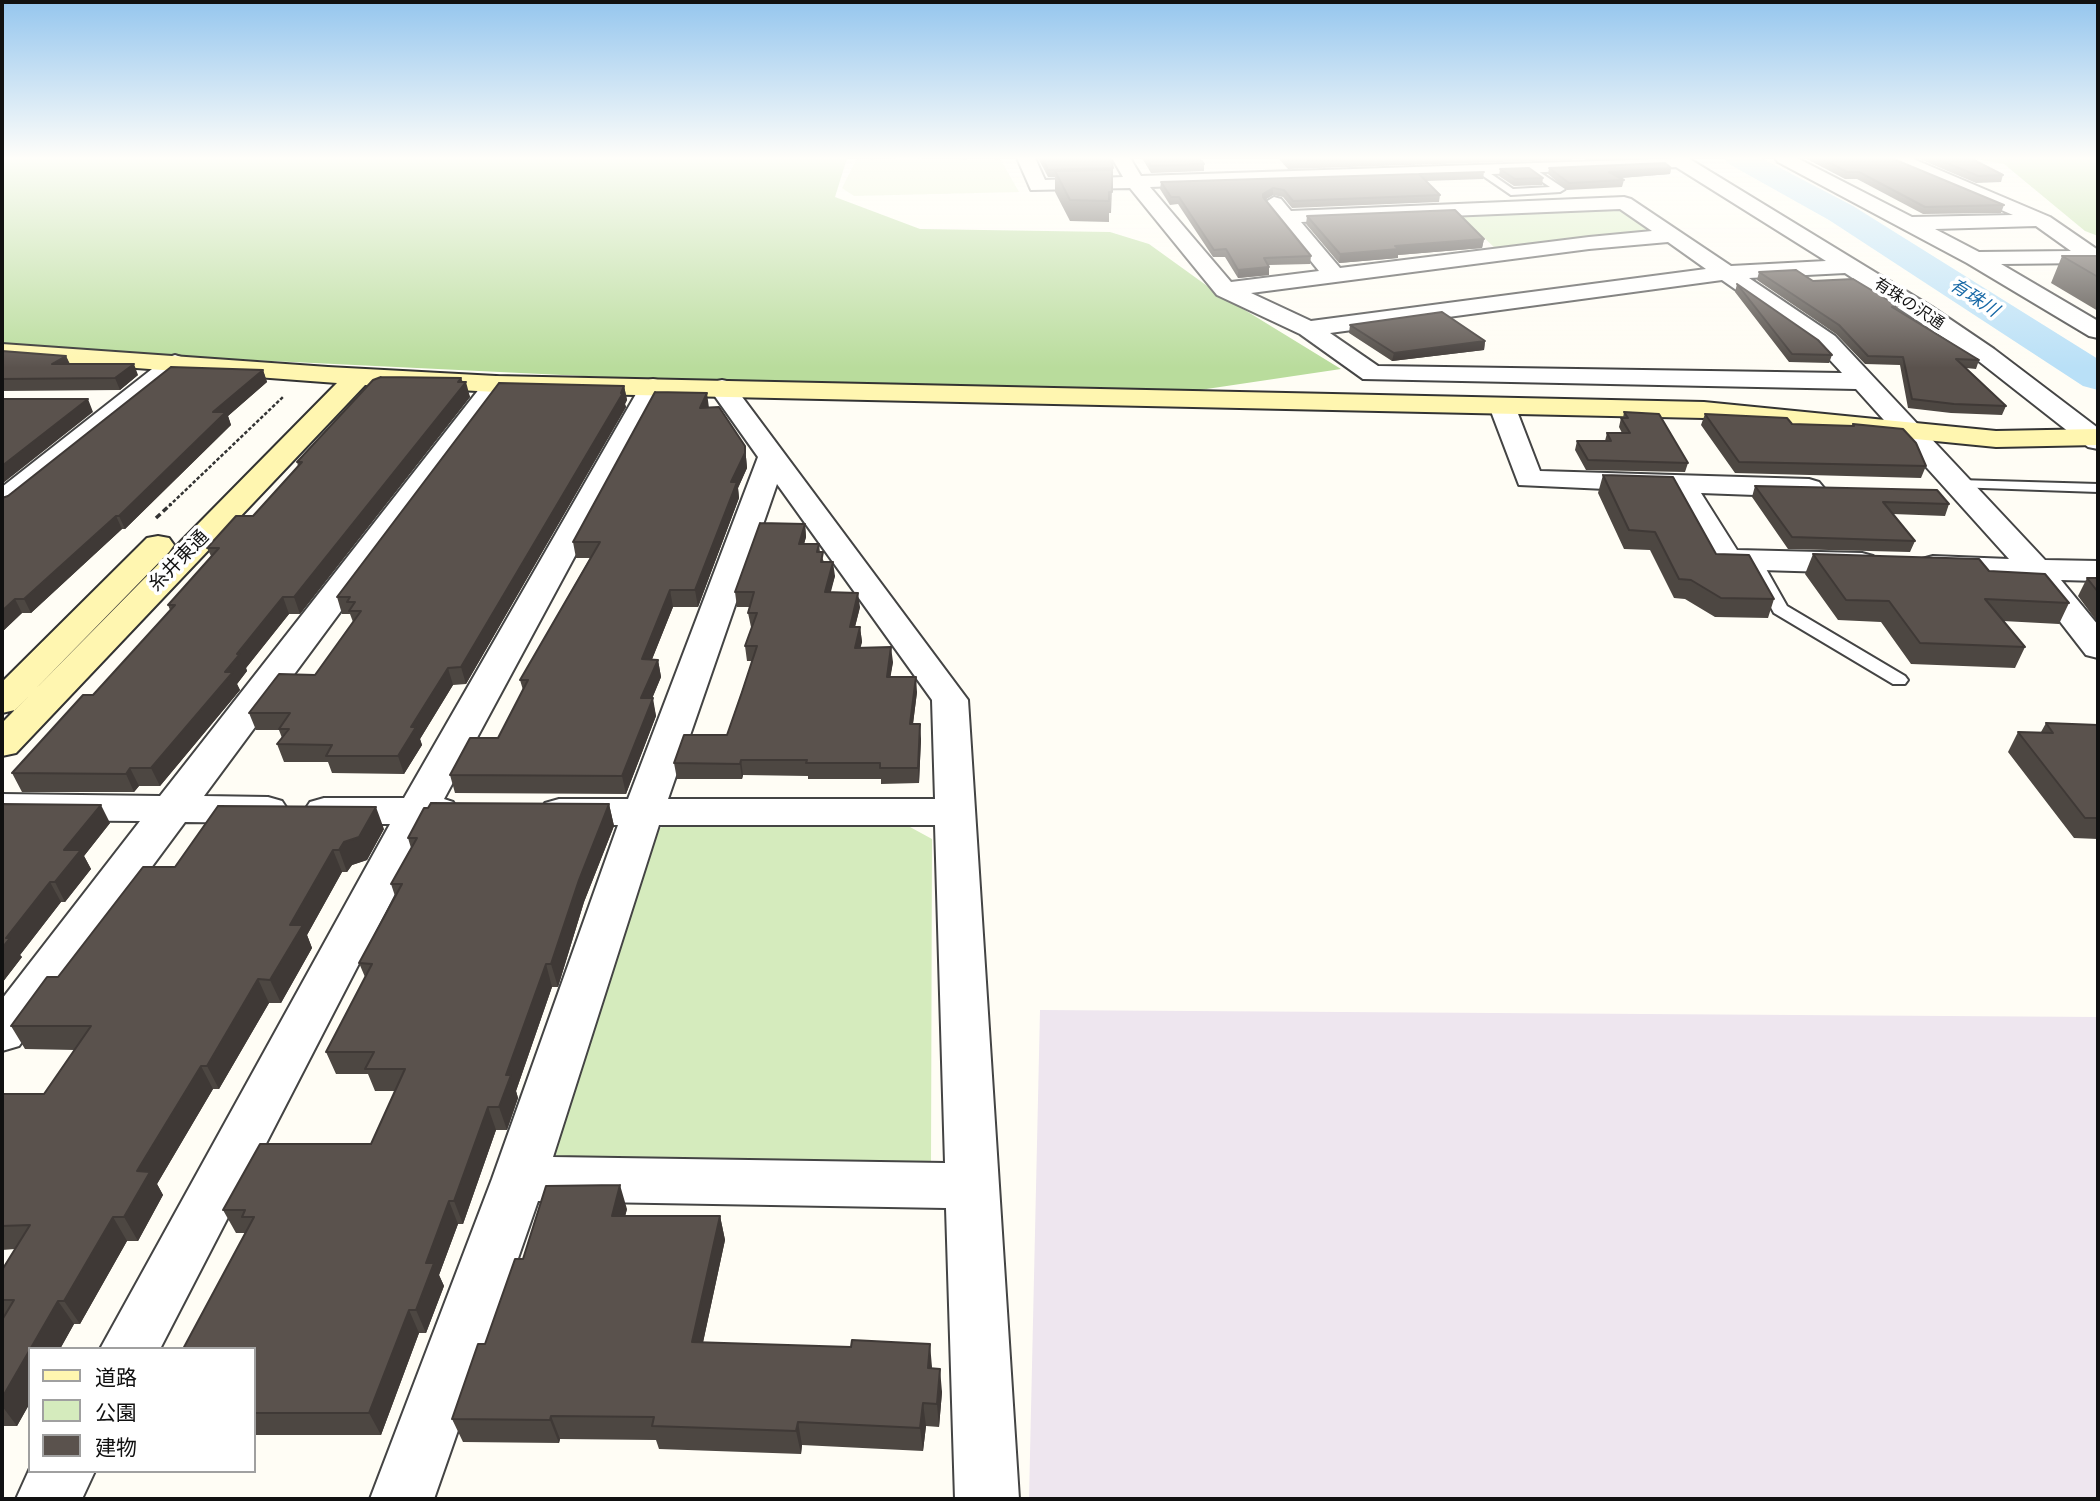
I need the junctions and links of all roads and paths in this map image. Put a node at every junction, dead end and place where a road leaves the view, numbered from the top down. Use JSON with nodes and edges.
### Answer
{"nodes":[{"id":1,"x":1173,"y":228,"type":"edge"},
{"id":2,"x":1295,"y":228,"type":"edge"},
{"id":3,"x":1660,"y":228,"type":"edge"},
{"id":4,"x":1789,"y":228,"type":"edge"},
{"id":5,"x":1919,"y":228,"type":"edge"},
{"id":6,"x":2053,"y":228,"type":"edge"},
{"id":7,"x":1671,"y":236,"type":"junction"},
{"id":8,"x":1975,"y":258,"type":"junction"},
{"id":9,"x":2096,"y":259,"type":"edge"},
{"id":10,"x":1849,"y":265,"type":"junction"},
{"id":11,"x":1726,"y":273,"type":"junction"},
{"id":12,"x":1335,"y":275,"type":"junction"},
{"id":13,"x":1225,"y":290,"type":"junction"},
{"id":14,"x":2098,"y":305,"type":"edge"},
{"id":15,"x":2056,"y":306,"type":"junction"},
{"id":16,"x":1308,"y":329,"type":"junction"},
{"id":17,"x":2098,"y":331,"type":"edge"},
{"id":18,"x":2,"y":351,"type":"edge"},
{"id":19,"x":175,"y":363,"type":"junction"},
{"id":20,"x":343,"y":376,"type":"junction"},
{"id":21,"x":1864,"y":382,"type":"junction"},
{"id":22,"x":496,"y":384,"type":"junction"},
{"id":23,"x":653,"y":387,"type":"junction"},
{"id":24,"x":722,"y":387,"type":"junction"},
{"id":25,"x":85,"y":401,"type":"edge"},
{"id":26,"x":126,"y":401,"type":"junction"},
{"id":27,"x":1502,"y":406,"type":"junction"},
{"id":28,"x":1910,"y":432,"type":"junction"},
{"id":29,"x":2097,"y":438,"type":"edge"},
{"id":30,"x":772,"y":458,"type":"junction"},
{"id":31,"x":2,"y":470,"type":"edge"},
{"id":32,"x":39,"y":471,"type":"junction"},
{"id":33,"x":1681,"y":485,"type":"junction"},
{"id":34,"x":1830,"y":488,"type":"edge"},
{"id":35,"x":1963,"y":488,"type":"junction"},
{"id":36,"x":2098,"y":488,"type":"edge"},
{"id":37,"x":1925,"y":490,"type":"edge"},
{"id":38,"x":2,"y":501,"type":"edge"},
{"id":39,"x":1753,"y":559,"type":"junction"},
{"id":40,"x":2036,"y":569,"type":"junction"},
{"id":41,"x":2098,"y":571,"type":"edge"},
{"id":42,"x":2098,"y":648,"type":"edge"},
{"id":43,"x":1899,"y":680,"type":"dead end"},
{"id":44,"x":2,"y":702,"type":"edge"},
{"id":45,"x":2,"y":746,"type":"edge"},
{"id":46,"x":2,"y":807,"type":"edge"},
{"id":47,"x":171,"y":810,"type":"junction"},
{"id":48,"x":417,"y":811,"type":"junction"},
{"id":49,"x":470,"y":811,"type":"edge"},
{"id":50,"x":523,"y":812,"type":"edge"},
{"id":51,"x":956,"y":812,"type":"junction"},
{"id":52,"x":643,"y":813,"type":"junction"},
{"id":53,"x":2,"y":1033,"type":"edge"},
{"id":54,"x":519,"y":1179,"type":"junction"},
{"id":55,"x":972,"y":1186,"type":"junction"},
{"id":56,"x":130,"y":1347,"type":"edge"},
{"id":57,"x":62,"y":1473,"type":"edge"},
{"id":58,"x":48,"y":1499,"type":"edge"},
{"id":59,"x":402,"y":1499,"type":"edge"},
{"id":60,"x":986,"y":1499,"type":"edge"}],
"edges":[{"from":1,"to":13,"type":"street"},
{"from":2,"to":12,"type":"street"},
{"from":3,"to":7,"type":"street"},
{"from":4,"to":10,"type":"street","name":"有珠の沢通"},
{"from":5,"to":8,"type":"street"},
{"from":6,"to":9,"type":"street"},
{"from":7,"to":11,"type":"street"},
{"from":7,"to":12,"type":"street"},
{"from":8,"to":9,"type":"street"},
{"from":8,"to":15,"type":"street"},
{"from":10,"to":11,"type":"street"},
{"from":10,"to":29,"type":"street","name":"有珠の沢通"},
{"from":11,"to":16,"type":"street"},
{"from":11,"to":21,"type":"street"},
{"from":12,"to":13,"type":"street"},
{"from":13,"to":16,"type":"street"},
{"from":14,"to":15,"type":"street"},
{"from":15,"to":17,"type":"street"},
{"from":16,"to":21,"type":"street"},
{"from":18,"to":19,"type":"street"},
{"from":19,"to":20,"type":"street"},
{"from":19,"to":26,"type":"street"},
{"from":20,"to":22,"type":"street"},
{"from":20,"to":44,"type":"street","name":"糸井東通"},
{"from":20,"to":45,"type":"street","name":"糸井東通"},
{"from":21,"to":28,"type":"street"},
{"from":22,"to":23,"type":"street"},
{"from":22,"to":47,"type":"street"},
{"from":23,"to":24,"type":"street"},
{"from":23,"to":48,"type":"street"},
{"from":24,"to":27,"type":"street"},
{"from":24,"to":30,"type":"street"},
{"from":25,"to":26,"type":"street"},
{"from":26,"to":32,"type":"street"},
{"from":27,"to":28,"type":"street"},
{"from":27,"to":33,"type":"street"},
{"from":28,"to":29,"type":"street"},
{"from":28,"to":35,"type":"street"},
{"from":30,"to":51,"type":"street"},
{"from":30,"to":52,"type":"street"},
{"from":31,"to":32,"type":"street"},
{"from":32,"to":38,"type":"street"},
{"from":33,"to":34,"type":"street"},
{"from":33,"to":39,"type":"street"},
{"from":35,"to":36,"type":"lane"},
{"from":35,"to":37,"type":"street"},
{"from":35,"to":40,"type":"street"},
{"from":39,"to":40,"type":"street"},
{"from":39,"to":43,"type":"lane"},
{"from":40,"to":41,"type":"street"},
{"from":40,"to":42,"type":"street"},
{"from":46,"to":47,"type":"street"},
{"from":47,"to":48,"type":"street"},
{"from":47,"to":53,"type":"street"},
{"from":48,"to":49,"type":"street"},
{"from":48,"to":56,"type":"street"},
{"from":50,"to":52,"type":"street"},
{"from":51,"to":52,"type":"street"},
{"from":51,"to":55,"type":"street"},
{"from":52,"to":54,"type":"street"},
{"from":54,"to":55,"type":"street"},
{"from":54,"to":59,"type":"street"},
{"from":55,"to":60,"type":"street"},
{"from":57,"to":58,"type":"street"}]}
